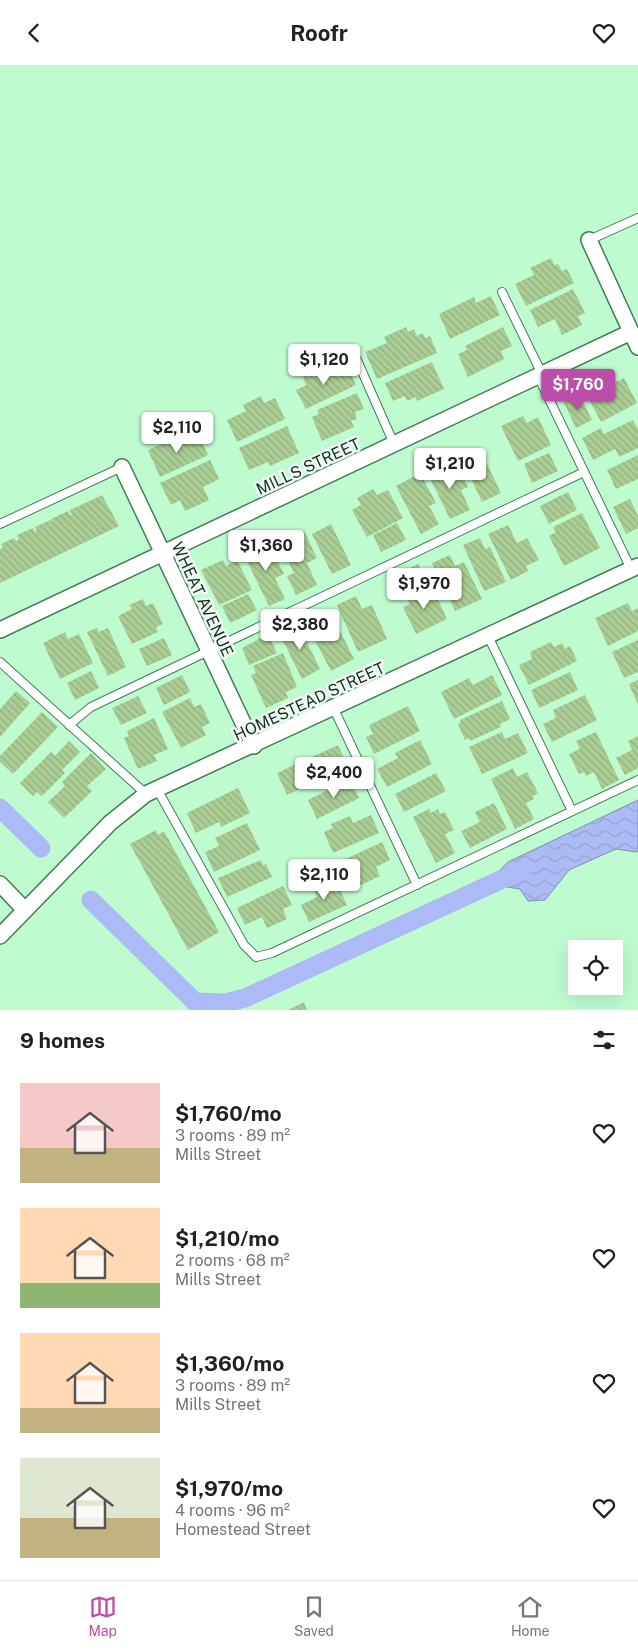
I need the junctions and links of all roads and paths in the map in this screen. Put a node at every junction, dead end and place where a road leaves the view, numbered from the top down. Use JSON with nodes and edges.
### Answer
{"nodes":[{"id":1,"x":638,"y":218,"type":"edge"},
{"id":2,"x":589,"y":240,"type":"joint"},
{"id":3,"x":502,"y":292,"type":"dead end"},
{"id":4,"x":631,"y":332,"type":"junction"},
{"id":5,"x":638,"y":347,"type":"edge"},
{"id":6,"x":357,"y":360,"type":"dead end"},
{"id":7,"x":540,"y":375,"type":"junction"},
{"id":8,"x":394,"y":444,"type":"junction"},
{"id":9,"x":122,"y":467,"type":"joint"},
{"id":10,"x":584,"y":472,"type":"junction"},
{"id":11,"x":0,"y":524,"type":"edge"},
{"id":12,"x":162,"y":554,"type":"junction"},
{"id":13,"x":634,"y":567,"type":"edge"},
{"id":14,"x":0,"y":630,"type":"edge"},
{"id":15,"x":488,"y":636,"type":"junction"},
{"id":16,"x":208,"y":651,"type":"junction"},
{"id":17,"x":0,"y":662,"type":"edge"},
{"id":18,"x":334,"y":709,"type":"junction"},
{"id":19,"x":69,"y":725,"type":"junction"},
{"id":20,"x":254,"y":746,"type":"junction"},
{"id":21,"x":638,"y":780,"type":"edge"},
{"id":22,"x":152,"y":792,"type":"junction"},
{"id":23,"x":572,"y":811,"type":"junction"},
{"id":24,"x":0,"y":884,"type":"edge"},
{"id":25,"x":417,"y":885,"type":"junction"},
{"id":26,"x":25,"y":910,"type":"junction"},
{"id":27,"x":0,"y":937,"type":"edge"}],
"edges":[{"from":1,"to":2,"type":"lane"},
{"from":2,"to":4,"type":"street"},
{"from":3,"to":7,"type":"lane"},
{"from":4,"to":5,"type":"street"},
{"from":4,"to":7,"type":"street","name":"MILLS STREET"},
{"from":6,"to":8,"type":"lane"},
{"from":7,"to":8,"type":"street","name":"MILLS STREET"},
{"from":7,"to":10,"type":"lane"},
{"from":8,"to":12,"type":"street","name":"MILLS STREET"},
{"from":9,"to":11,"type":"lane"},
{"from":9,"to":12,"type":"street","name":"WHEAT AVENUE"},
{"from":10,"to":13,"type":"lane"},
{"from":10,"to":16,"type":"lane"},
{"from":12,"to":14,"type":"street","name":"MILLS STREET"},
{"from":12,"to":16,"type":"street","name":"WHEAT AVENUE"},
{"from":13,"to":15,"type":"street","name":"HOMESTEAD STREET"},
{"from":15,"to":18,"type":"street","name":"HOMESTEAD STREET"},
{"from":15,"to":23,"type":"lane"},
{"from":16,"to":19,"type":"lane"},
{"from":16,"to":20,"type":"street","name":"WHEAT AVENUE"},
{"from":17,"to":19,"type":"lane"},
{"from":18,"to":20,"type":"street","name":"HOMESTEAD STREET"},
{"from":18,"to":25,"type":"lane"},
{"from":19,"to":22,"type":"lane"},
{"from":20,"to":22,"type":"street","name":"HOMESTEAD STREET"},
{"from":21,"to":23,"type":"lane"},
{"from":22,"to":25,"type":"lane"},
{"from":22,"to":26,"type":"street","name":"HOMESTEAD STREET"},
{"from":23,"to":25,"type":"lane"},
{"from":24,"to":26,"type":"street"},
{"from":26,"to":27,"type":"street","name":"HOMESTEAD STREET"}]}
